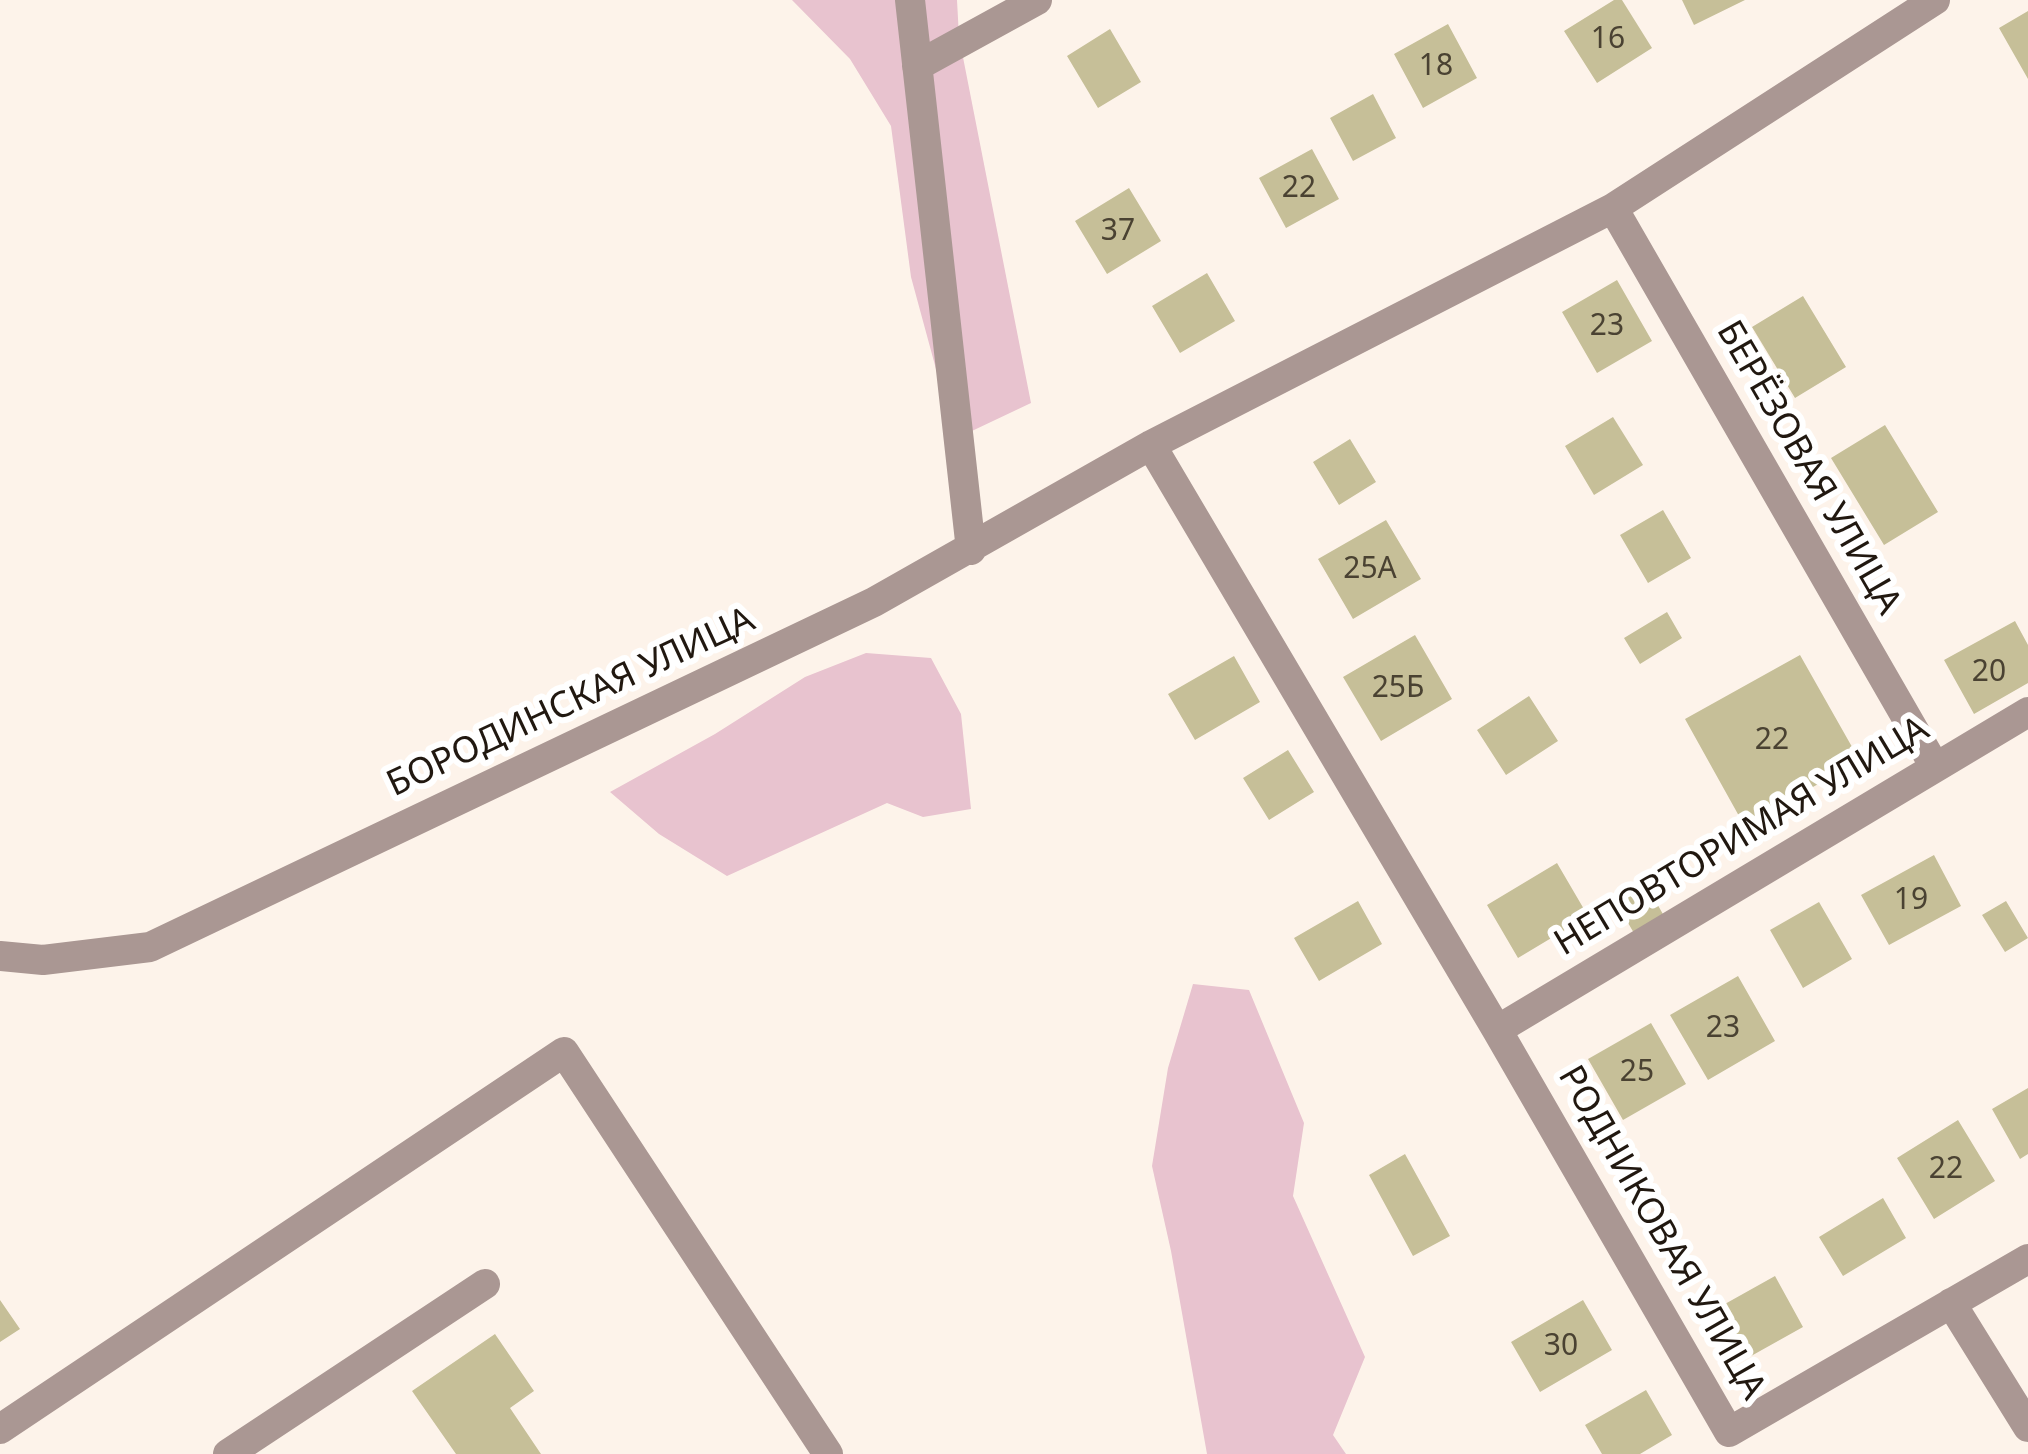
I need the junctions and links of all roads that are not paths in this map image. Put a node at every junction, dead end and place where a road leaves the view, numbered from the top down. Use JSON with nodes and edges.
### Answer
{"nodes":[{"id":1,"x":910,"y":0,"type":"edge"},
{"id":2,"x":1037,"y":0,"type":"edge"},
{"id":3,"x":1935,"y":0,"type":"edge"},
{"id":4,"x":917,"y":66,"type":"junction"},
{"id":5,"x":1613,"y":208,"type":"junction"},
{"id":6,"x":1151,"y":446,"type":"junction"},
{"id":7,"x":971,"y":550,"type":"junction"},
{"id":8,"x":2028,"y":712,"type":"edge"},
{"id":9,"x":1935,"y":766,"type":"junction"},
{"id":10,"x":0,"y":956,"type":"edge"},
{"id":11,"x":1497,"y":1030,"type":"junction"},
{"id":12,"x":2028,"y":1259,"type":"edge"},
{"id":13,"x":485,"y":1284,"type":"dead end"},
{"id":14,"x":1951,"y":1304,"type":"junction"},
{"id":15,"x":2028,"y":1427,"type":"edge"},
{"id":16,"x":0,"y":1429,"type":"edge"},
{"id":17,"x":229,"y":1454,"type":"edge"},
{"id":18,"x":828,"y":1454,"type":"edge"}],
"edges":[{"from":1,"to":4,"type":"street"},
{"from":2,"to":4,"type":"street"},
{"from":3,"to":5,"type":"street"},
{"from":4,"to":7,"type":"street"},
{"from":5,"to":6,"type":"street"},
{"from":5,"to":9,"type":"street","name":"БЕРЁЗОВАЯ УЛИЦА"},
{"from":6,"to":7,"type":"street","name":"БОРОДИНСКАЯ УЛИЦА"},
{"from":6,"to":11,"type":"street"},
{"from":7,"to":10,"type":"street","name":"БОРОДИНСКАЯ УЛИЦА"},
{"from":8,"to":9,"type":"street","name":"НЕПОВТОРИМАЯ УЛИЦА"},
{"from":9,"to":11,"type":"street","name":"НЕПОВТОРИМАЯ УЛИЦА"},
{"from":11,"to":14,"type":"street","name":"РОДНИКОВАЯ УЛИЦА"},
{"from":12,"to":14,"type":"street","name":"РОДНИКОВАЯ УЛИЦА"},
{"from":13,"to":17,"type":"street"},
{"from":14,"to":15,"type":"street"},
{"from":16,"to":18,"type":"street"}]}
